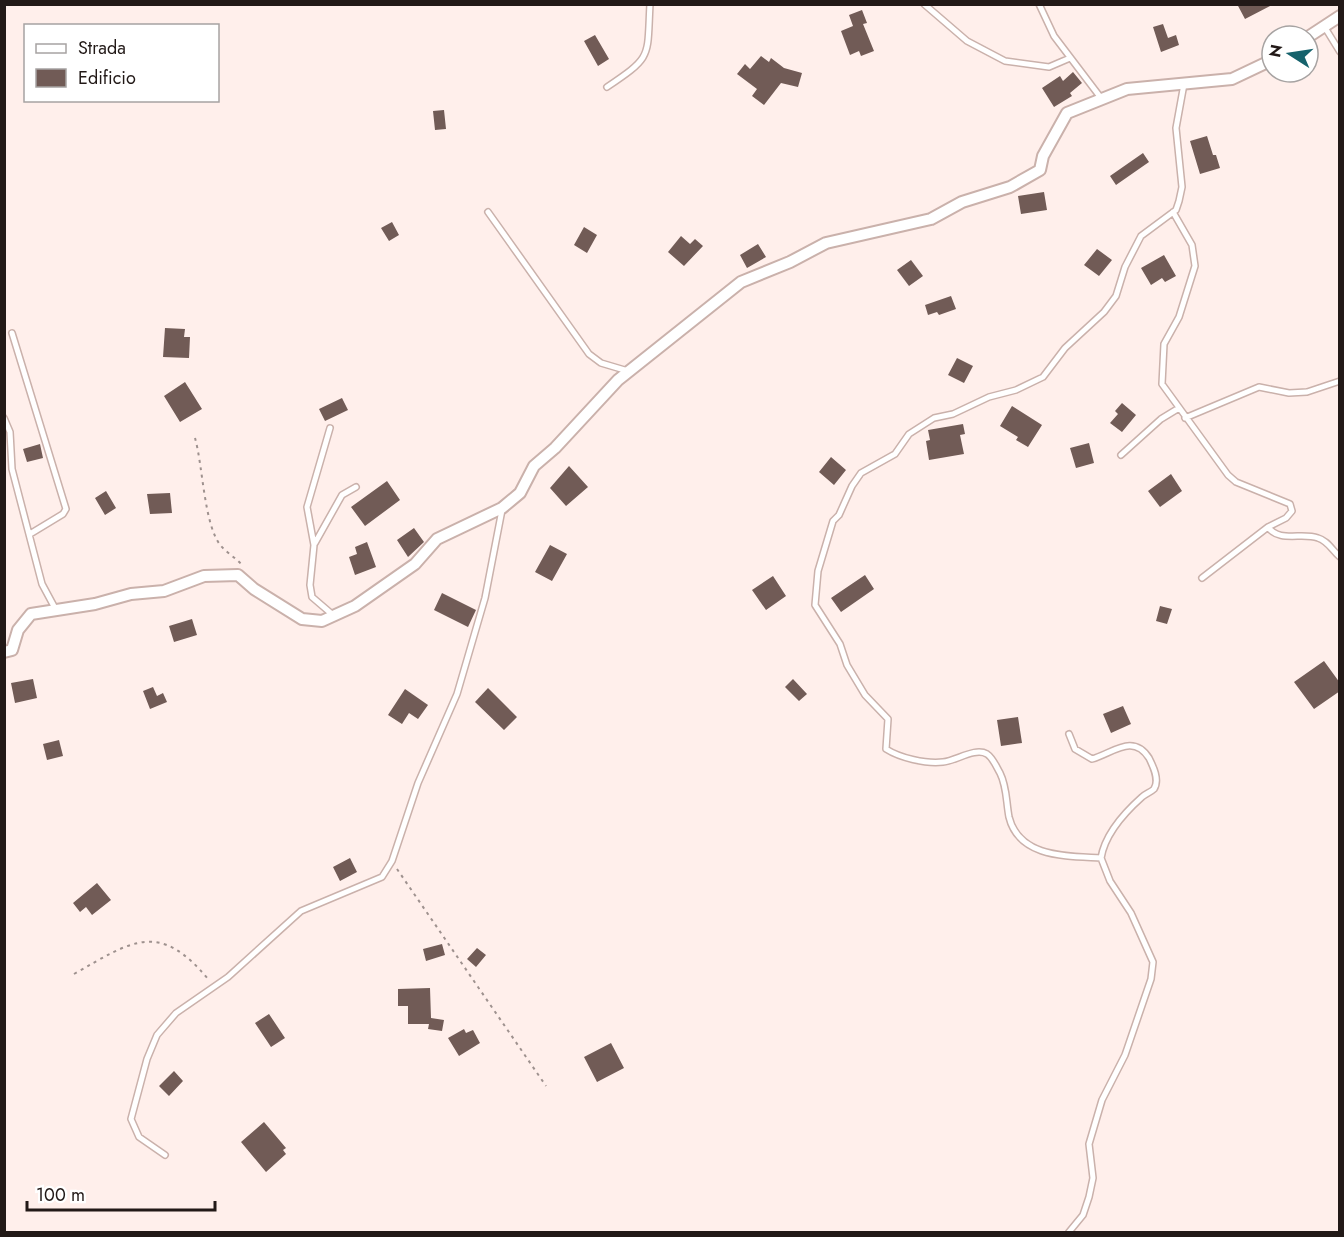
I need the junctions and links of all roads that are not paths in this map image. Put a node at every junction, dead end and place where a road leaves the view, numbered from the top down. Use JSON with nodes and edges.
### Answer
{"nodes":[{"id":1,"x":650,"y":4,"type":"edge"},
{"id":2,"x":924,"y":4,"type":"edge"},
{"id":3,"x":1039,"y":4,"type":"edge"},
{"id":4,"x":1340,"y":16,"type":"edge"},
{"id":5,"x":1324,"y":26,"type":"junction"},
{"id":6,"x":1320,"y":29,"type":"edge"},
{"id":7,"x":1340,"y":52,"type":"edge"},
{"id":8,"x":1070,"y":58,"type":"junction"},
{"id":9,"x":1260,"y":66,"type":"edge"},
{"id":10,"x":1184,"y":84,"type":"junction"},
{"id":11,"x":607,"y":87,"type":"dead end"},
{"id":12,"x":1101,"y":98,"type":"junction"},
{"id":13,"x":488,"y":212,"type":"dead end"},
{"id":14,"x":1173,"y":212,"type":"junction"},
{"id":15,"x":12,"y":333,"type":"dead end"},
{"id":16,"x":630,"y":371,"type":"junction"},
{"id":17,"x":1340,"y":381,"type":"edge"},
{"id":18,"x":1179,"y":408,"type":"junction"},
{"id":19,"x":1185,"y":417,"type":"junction"},
{"id":20,"x":4,"y":418,"type":"edge"},
{"id":21,"x":330,"y":428,"type":"dead end"},
{"id":22,"x":1121,"y":455,"type":"dead end"},
{"id":23,"x":356,"y":487,"type":"dead end"},
{"id":24,"x":502,"y":508,"type":"junction"},
{"id":25,"x":1269,"y":527,"type":"junction"},
{"id":26,"x":30,"y":534,"type":"junction"},
{"id":27,"x":314,"y":545,"type":"junction"},
{"id":28,"x":1340,"y":557,"type":"edge"},
{"id":29,"x":1202,"y":578,"type":"dead end"},
{"id":30,"x":57,"y":611,"type":"junction"},
{"id":31,"x":335,"y":615,"type":"junction"},
{"id":32,"x":4,"y":652,"type":"edge"},
{"id":33,"x":1068,"y":734,"type":"dead end"},
{"id":34,"x":1101,"y":858,"type":"junction"},
{"id":35,"x":165,"y":1155,"type":"dead end"},
{"id":36,"x":1069,"y":1233,"type":"edge"}],
"edges":[{"from":1,"to":11,"type":"lane"},
{"from":2,"to":8,"type":"lane"},
{"from":3,"to":8,"type":"lane"},
{"from":4,"to":5,"type":"street"},
{"from":5,"to":6,"type":"street"},
{"from":5,"to":7,"type":"lane"},
{"from":8,"to":12,"type":"lane"},
{"from":9,"to":10,"type":"street"},
{"from":10,"to":12,"type":"street"},
{"from":10,"to":14,"type":"lane"},
{"from":12,"to":16,"type":"street"},
{"from":13,"to":16,"type":"lane"},
{"from":14,"to":18,"type":"lane"},
{"from":14,"to":34,"type":"lane"},
{"from":15,"to":26,"type":"lane"},
{"from":16,"to":24,"type":"street"},
{"from":17,"to":19,"type":"lane"},
{"from":18,"to":19,"type":"lane"},
{"from":18,"to":22,"type":"lane"},
{"from":19,"to":25,"type":"lane"},
{"from":20,"to":26,"type":"lane"},
{"from":21,"to":27,"type":"lane"},
{"from":23,"to":27,"type":"lane"},
{"from":24,"to":31,"type":"street"},
{"from":24,"to":35,"type":"lane"},
{"from":25,"to":28,"type":"lane"},
{"from":25,"to":29,"type":"lane"},
{"from":26,"to":30,"type":"lane"},
{"from":27,"to":31,"type":"lane"},
{"from":30,"to":31,"type":"street"},
{"from":30,"to":32,"type":"street"},
{"from":33,"to":34,"type":"lane"},
{"from":34,"to":36,"type":"lane"}]}
